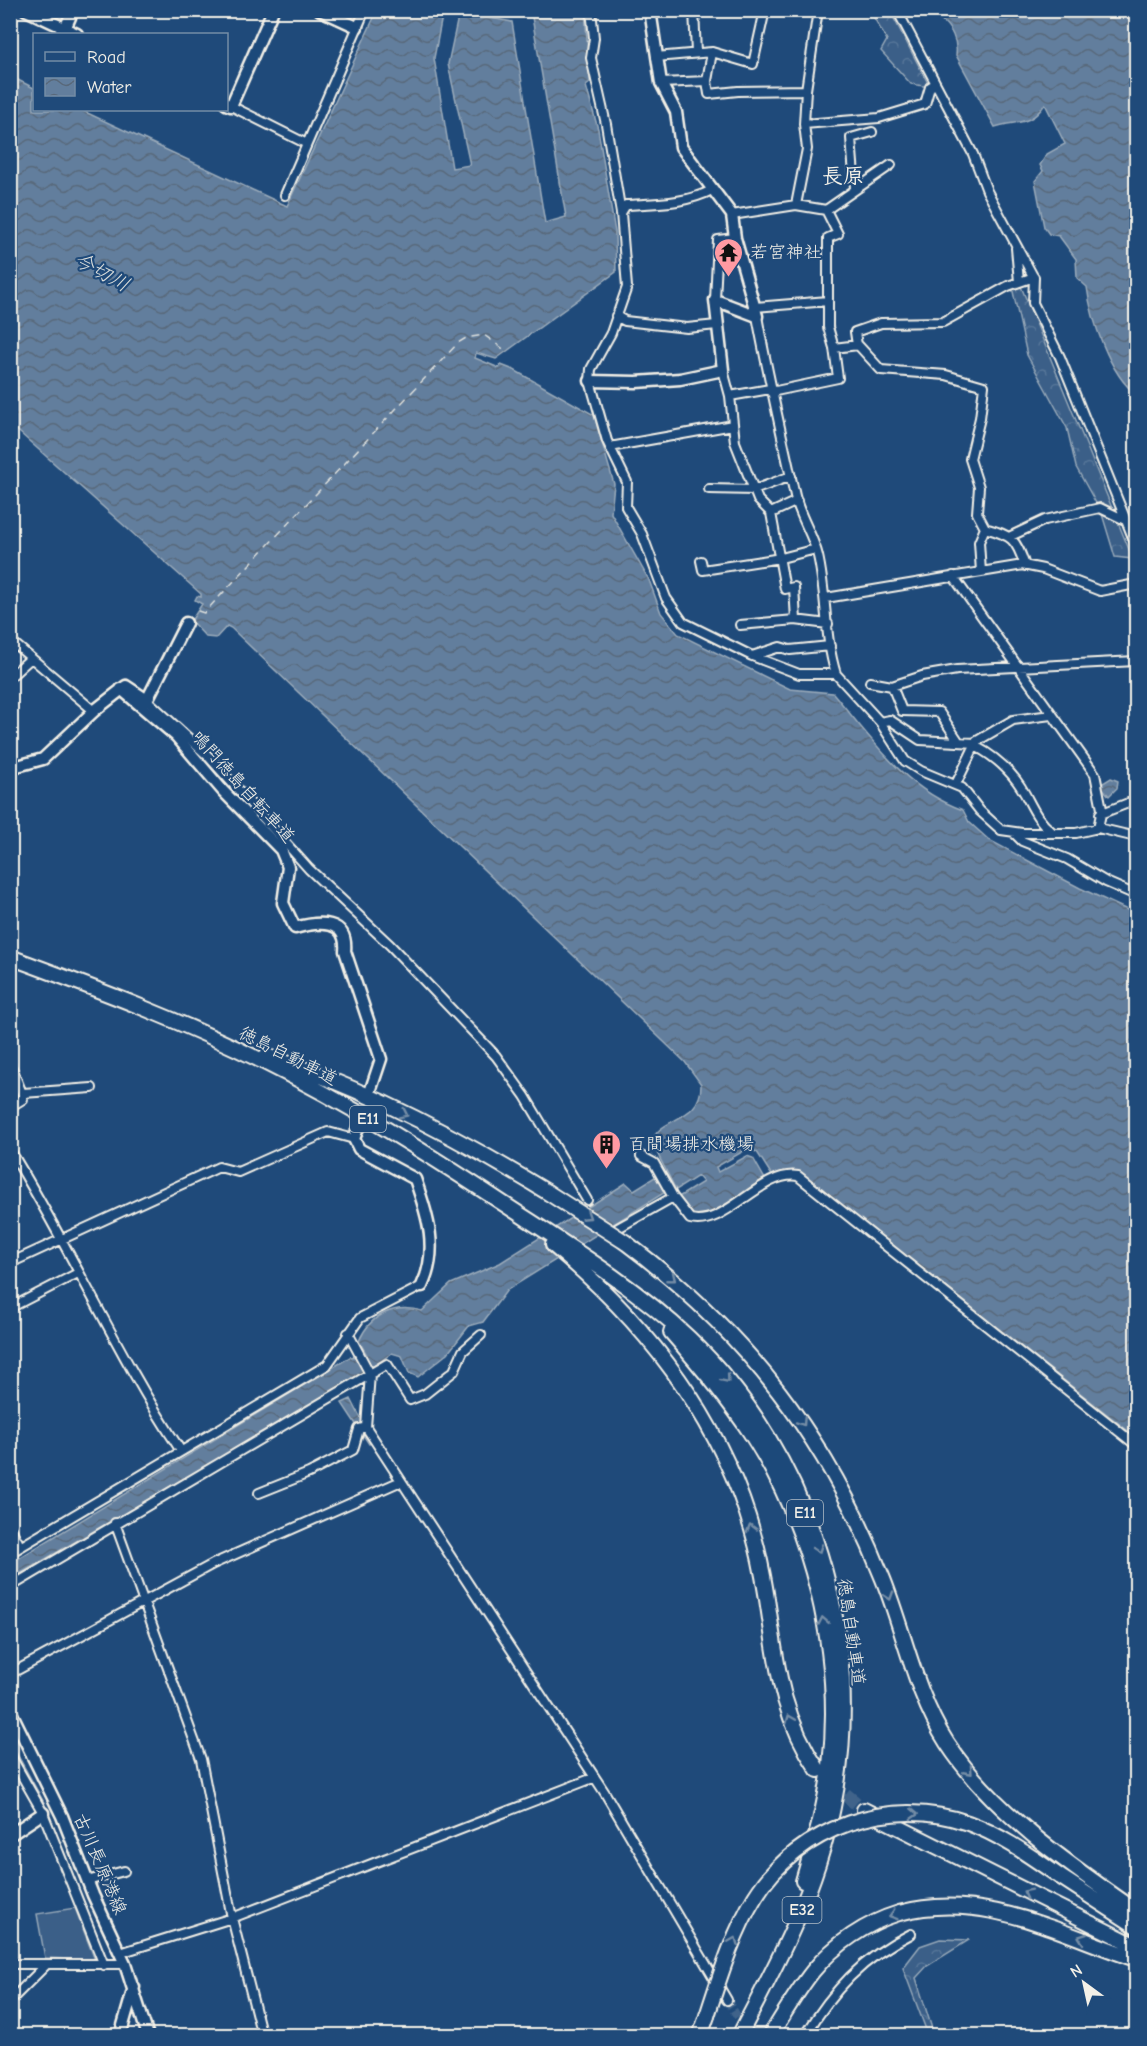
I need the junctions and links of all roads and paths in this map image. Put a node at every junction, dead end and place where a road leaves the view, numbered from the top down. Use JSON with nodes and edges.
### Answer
{"nodes":[{"id":1,"x":26,"y":10,"type":"edge"},
{"id":2,"x":73,"y":10,"type":"edge"},
{"id":3,"x":273,"y":10,"type":"edge"},
{"id":4,"x":320,"y":10,"type":"edge"},
{"id":5,"x":365,"y":10,"type":"edge"},
{"id":6,"x":591,"y":10,"type":"edge"},
{"id":7,"x":651,"y":10,"type":"edge"},
{"id":8,"x":694,"y":10,"type":"edge"},
{"id":9,"x":765,"y":10,"type":"edge"},
{"id":10,"x":818,"y":10,"type":"edge"},
{"id":11,"x":897,"y":10,"type":"edge"},
{"id":12,"x":357,"y":27,"type":"junction"},
{"id":13,"x":65,"y":29,"type":"junction"},
{"id":14,"x":75,"y":33,"type":"edge"},
{"id":15,"x":712,"y":51,"type":"junction"},
{"id":16,"x":696,"y":52,"type":"junction"},
{"id":17,"x":656,"y":57,"type":"junction"},
{"id":18,"x":707,"y":81,"type":"junction"},
{"id":19,"x":661,"y":83,"type":"junction"},
{"id":20,"x":935,"y":84,"type":"junction"},
{"id":21,"x":806,"y":90,"type":"junction"},
{"id":22,"x":229,"y":105,"type":"edge"},
{"id":23,"x":804,"y":124,"type":"junction"},
{"id":24,"x":872,"y":132,"type":"dead end"},
{"id":25,"x":307,"y":144,"type":"junction"},
{"id":26,"x":891,"y":165,"type":"dead end"},
{"id":27,"x":855,"y":188,"type":"junction"},
{"id":28,"x":712,"y":190,"type":"junction"},
{"id":29,"x":285,"y":195,"type":"dead end"},
{"id":30,"x":796,"y":205,"type":"junction"},
{"id":31,"x":826,"y":210,"type":"junction"},
{"id":32,"x":621,"y":213,"type":"junction"},
{"id":33,"x":732,"y":215,"type":"junction"},
{"id":34,"x":735,"y":238,"type":"junction"},
{"id":35,"x":1016,"y":245,"type":"junction"},
{"id":36,"x":1034,"y":277,"type":"junction"},
{"id":37,"x":1019,"y":282,"type":"junction"},
{"id":38,"x":715,"y":300,"type":"junction"},
{"id":39,"x":828,"y":301,"type":"junction"},
{"id":40,"x":756,"y":311,"type":"junction"},
{"id":41,"x":616,"y":316,"type":"junction"},
{"id":42,"x":717,"y":325,"type":"junction"},
{"id":43,"x":857,"y":345,"type":"junction"},
{"id":44,"x":834,"y":348,"type":"junction"},
{"id":45,"x":723,"y":370,"type":"junction"},
{"id":46,"x":590,"y":381,"type":"junction"},
{"id":47,"x":771,"y":390,"type":"junction"},
{"id":48,"x":730,"y":396,"type":"junction"},
{"id":49,"x":733,"y":426,"type":"junction"},
{"id":50,"x":610,"y":447,"type":"junction"},
{"id":51,"x":792,"y":477,"type":"junction"},
{"id":52,"x":709,"y":489,"type":"dead end"},
{"id":53,"x":754,"y":490,"type":"junction"},
{"id":54,"x":797,"y":501,"type":"junction"},
{"id":55,"x":771,"y":513,"type":"junction"},
{"id":56,"x":1125,"y":520,"type":"junction"},
{"id":57,"x":985,"y":528,"type":"junction"},
{"id":58,"x":1011,"y":536,"type":"junction"},
{"id":59,"x":1136,"y":544,"type":"edge"},
{"id":60,"x":816,"y":549,"type":"junction"},
{"id":61,"x":1137,"y":555,"type":"edge"},
{"id":62,"x":781,"y":558,"type":"junction"},
{"id":63,"x":701,"y":561,"type":"dead end"},
{"id":64,"x":1025,"y":566,"type":"junction"},
{"id":65,"x":981,"y":572,"type":"junction"},
{"id":66,"x":953,"y":576,"type":"junction"},
{"id":67,"x":1137,"y":584,"type":"edge"},
{"id":68,"x":826,"y":598,"type":"junction"},
{"id":69,"x":796,"y":620,"type":"junction"},
{"id":70,"x":186,"y":623,"type":"dead end"},
{"id":71,"x":828,"y":624,"type":"junction"},
{"id":72,"x":740,"y":625,"type":"dead end"},
{"id":73,"x":10,"y":640,"type":"edge"},
{"id":74,"x":830,"y":646,"type":"junction"},
{"id":75,"x":752,"y":656,"type":"junction"},
{"id":76,"x":30,"y":658,"type":"junction"},
{"id":77,"x":1137,"y":662,"type":"edge"},
{"id":78,"x":1016,"y":666,"type":"junction"},
{"id":79,"x":836,"y":674,"type":"junction"},
{"id":80,"x":10,"y":677,"type":"edge"},
{"id":81,"x":870,"y":682,"type":"dead end"},
{"id":82,"x":892,"y":686,"type":"junction"},
{"id":83,"x":121,"y":688,"type":"junction"},
{"id":84,"x":147,"y":700,"type":"junction"},
{"id":85,"x":94,"y":711,"type":"junction"},
{"id":86,"x":1051,"y":715,"type":"junction"},
{"id":87,"x":880,"y":722,"type":"junction"},
{"id":88,"x":959,"y":742,"type":"junction"},
{"id":89,"x":975,"y":745,"type":"junction"},
{"id":90,"x":10,"y":768,"type":"edge"},
{"id":91,"x":956,"y":784,"type":"junction"},
{"id":92,"x":1137,"y":800,"type":"edge"},
{"id":93,"x":1100,"y":814,"type":"junction"},
{"id":94,"x":1098,"y":828,"type":"junction"},
{"id":95,"x":1013,"y":832,"type":"junction"},
{"id":96,"x":1053,"y":832,"type":"junction"},
{"id":97,"x":1137,"y":837,"type":"edge"},
{"id":98,"x":1137,"y":895,"type":"edge"},
{"id":99,"x":10,"y":957,"type":"edge"},
{"id":100,"x":213,"y":1038,"type":"junction"},
{"id":101,"x":10,"y":1063,"type":"edge"},
{"id":102,"x":92,"y":1088,"type":"dead end"},
{"id":103,"x":371,"y":1089,"type":"tunnel mouth"},
{"id":104,"x":23,"y":1093,"type":"junction"},
{"id":105,"x":10,"y":1107,"type":"edge"},
{"id":106,"x":356,"y":1134,"type":"joint"},
{"id":107,"x":10,"y":1150,"type":"edge"},
{"id":108,"x":641,"y":1156,"type":"dead end"},
{"id":109,"x":672,"y":1194,"type":"junction"},
{"id":110,"x":587,"y":1200,"type":"dead end"},
{"id":111,"x":516,"y":1211,"type":"junction"},
{"id":112,"x":608,"y":1234,"type":"dead end"},
{"id":113,"x":60,"y":1239,"type":"junction"},
{"id":114,"x":10,"y":1263,"type":"edge"},
{"id":115,"x":78,"y":1273,"type":"junction"},
{"id":116,"x":422,"y":1286,"type":"joint"},
{"id":117,"x":10,"y":1308,"type":"edge"},
{"id":118,"x":349,"y":1335,"type":"junction"},
{"id":119,"x":481,"y":1335,"type":"dead end"},
{"id":120,"x":369,"y":1371,"type":"junction"},
{"id":121,"x":366,"y":1427,"type":"junction"},
{"id":122,"x":1137,"y":1445,"type":"edge"},
{"id":123,"x":181,"y":1451,"type":"junction"},
{"id":124,"x":401,"y":1481,"type":"junction"},
{"id":125,"x":259,"y":1493,"type":"dead end"},
{"id":126,"x":115,"y":1523,"type":"junction"},
{"id":127,"x":10,"y":1527,"type":"edge"},
{"id":128,"x":10,"y":1547,"type":"edge"},
{"id":129,"x":10,"y":1553,"type":"edge"},
{"id":130,"x":10,"y":1587,"type":"edge"},
{"id":131,"x":145,"y":1600,"type":"junction"},
{"id":132,"x":10,"y":1674,"type":"edge"},
{"id":133,"x":10,"y":1710,"type":"edge"},
{"id":134,"x":10,"y":1755,"type":"edge"},
{"id":135,"x":818,"y":1770,"type":"tunnel mouth"},
{"id":136,"x":593,"y":1778,"type":"junction"},
{"id":137,"x":828,"y":1805,"type":"joint"},
{"id":138,"x":864,"y":1810,"type":"tunnel mouth"},
{"id":139,"x":42,"y":1812,"type":"junction"},
{"id":140,"x":10,"y":1835,"type":"edge"},
{"id":141,"x":124,"y":1871,"type":"dead end"},
{"id":142,"x":87,"y":1881,"type":"junction"},
{"id":143,"x":1137,"y":1911,"type":"edge"},
{"id":144,"x":232,"y":1918,"type":"junction"},
{"id":145,"x":1137,"y":1926,"type":"edge"},
{"id":146,"x":911,"y":1934,"type":"dead end"},
{"id":147,"x":1137,"y":1946,"type":"edge"},
{"id":148,"x":120,"y":1953,"type":"junction"},
{"id":149,"x":1137,"y":1959,"type":"edge"},
{"id":150,"x":10,"y":1964,"type":"edge"},
{"id":151,"x":47,"y":1964,"type":"junction"},
{"id":152,"x":125,"y":1964,"type":"junction"},
{"id":153,"x":104,"y":1965,"type":"junction"},
{"id":154,"x":134,"y":1987,"type":"junction"},
{"id":155,"x":727,"y":2000,"type":"tunnel mouth"},
{"id":156,"x":10,"y":2001,"type":"edge"},
{"id":157,"x":120,"y":2036,"type":"edge"},
{"id":158,"x":148,"y":2036,"type":"edge"},
{"id":159,"x":262,"y":2036,"type":"edge"},
{"id":160,"x":700,"y":2036,"type":"edge"},
{"id":161,"x":739,"y":2036,"type":"edge"},
{"id":162,"x":770,"y":2036,"type":"edge"},
{"id":163,"x":805,"y":2036,"type":"edge"}],
"edges":[{"from":1,"to":13,"type":"main road"},
{"from":2,"to":13,"type":"main road"},
{"from":3,"to":22,"type":"main road"},
{"from":4,"to":12,"type":"main road"},
{"from":5,"to":12,"type":"street"},
{"from":6,"to":32,"type":"street"},
{"from":7,"to":17,"type":"main road"},
{"from":8,"to":16,"type":"street"},
{"from":9,"to":15,"type":"street"},
{"from":10,"to":21,"type":"street"},
{"from":11,"to":20,"type":"street"},
{"from":12,"to":25,"type":"street"},
{"from":13,"to":14,"type":"main road"},
{"from":15,"to":16,"type":"street"},
{"from":15,"to":18,"type":"street"},
{"from":16,"to":17,"type":"street"},
{"from":17,"to":19,"type":"main road"},
{"from":18,"to":19,"type":"street"},
{"from":18,"to":21,"type":"street"},
{"from":19,"to":28,"type":"main road"},
{"from":20,"to":23,"type":"street"},
{"from":20,"to":35,"type":"street"},
{"from":21,"to":23,"type":"street"},
{"from":22,"to":25,"type":"street"},
{"from":23,"to":30,"type":"street"},
{"from":24,"to":27,"type":"street"},
{"from":25,"to":29,"type":"street"},
{"from":26,"to":27,"type":"street"},
{"from":27,"to":31,"type":"street"},
{"from":28,"to":32,"type":"street"},
{"from":28,"to":33,"type":"main road"},
{"from":30,"to":31,"type":"street"},
{"from":30,"to":33,"type":"street"},
{"from":31,"to":39,"type":"street"},
{"from":32,"to":41,"type":"street"},
{"from":33,"to":34,"type":"main road"},
{"from":34,"to":38,"type":"street"},
{"from":34,"to":40,"type":"main road"},
{"from":35,"to":36,"type":"street"},
{"from":35,"to":37,"type":"street"},
{"from":36,"to":37,"type":"street"},
{"from":36,"to":56,"type":"street"},
{"from":37,"to":43,"type":"street"},
{"from":38,"to":40,"type":"main road"},
{"from":38,"to":42,"type":"main road"},
{"from":39,"to":40,"type":"street"},
{"from":39,"to":44,"type":"street"},
{"from":40,"to":47,"type":"street"},
{"from":41,"to":42,"type":"street"},
{"from":41,"to":46,"type":"street"},
{"from":42,"to":45,"type":"main road"},
{"from":43,"to":44,"type":"street"},
{"from":43,"to":57,"type":"street"},
{"from":44,"to":47,"type":"street"},
{"from":45,"to":46,"type":"main road"},
{"from":45,"to":48,"type":"street"},
{"from":46,"to":50,"type":"street"},
{"from":47,"to":48,"type":"street"},
{"from":47,"to":51,"type":"street"},
{"from":48,"to":49,"type":"street"},
{"from":49,"to":50,"type":"street"},
{"from":49,"to":53,"type":"street"},
{"from":50,"to":75,"type":"street"},
{"from":51,"to":53,"type":"street"},
{"from":51,"to":54,"type":"street"},
{"from":52,"to":53,"type":"street"},
{"from":53,"to":55,"type":"street"},
{"from":54,"to":55,"type":"street"},
{"from":54,"to":60,"type":"street"},
{"from":55,"to":62,"type":"street"},
{"from":56,"to":58,"type":"street"},
{"from":56,"to":59,"type":"street"},
{"from":57,"to":58,"type":"street"},
{"from":57,"to":65,"type":"street"},
{"from":58,"to":64,"type":"street"},
{"from":59,"to":61,"type":"street"},
{"from":60,"to":62,"type":"street"},
{"from":60,"to":68,"type":"street"},
{"from":62,"to":63,"type":"street"},
{"from":62,"to":69,"type":"street"},
{"from":64,"to":65,"type":"street"},
{"from":64,"to":67,"type":"street"},
{"from":65,"to":66,"type":"street"},
{"from":66,"to":68,"type":"street"},
{"from":66,"to":78,"type":"street"},
{"from":68,"to":71,"type":"street"},
{"from":69,"to":71,"type":"street"},
{"from":69,"to":72,"type":"street"},
{"from":70,"to":84,"type":"main road"},
{"from":71,"to":74,"type":"street"},
{"from":73,"to":76,"type":"street"},
{"from":74,"to":75,"type":"street"},
{"from":74,"to":79,"type":"street"},
{"from":75,"to":79,"type":"street"},
{"from":76,"to":80,"type":"street"},
{"from":76,"to":85,"type":"street"},
{"from":77,"to":78,"type":"street"},
{"from":78,"to":82,"type":"street"},
{"from":78,"to":86,"type":"street"},
{"from":79,"to":87,"type":"street"},
{"from":81,"to":82,"type":"street"},
{"from":82,"to":88,"type":"street"},
{"from":83,"to":84,"type":"main road"},
{"from":83,"to":85,"type":"main road"},
{"from":83,"to":103,"type":"main road","name":"鳴門徳島自転車道"},
{"from":84,"to":110,"type":"street"},
{"from":85,"to":90,"type":"main road"},
{"from":86,"to":89,"type":"street"},
{"from":86,"to":93,"type":"street"},
{"from":87,"to":88,"type":"street"},
{"from":87,"to":91,"type":"street"},
{"from":88,"to":89,"type":"street"},
{"from":89,"to":91,"type":"street"},
{"from":89,"to":96,"type":"street"},
{"from":91,"to":95,"type":"street"},
{"from":92,"to":93,"type":"street"},
{"from":93,"to":94,"type":"street"},
{"from":94,"to":96,"type":"street"},
{"from":94,"to":97,"type":"street"},
{"from":95,"to":96,"type":"street"},
{"from":95,"to":98,"type":"street"},
{"from":99,"to":100,"type":"highway","name":"徳島自動車道","number":"E11"},
{"from":100,"to":111,"type":"highway","name":"徳島自動車道","number":"E11"},
{"from":100,"to":143,"type":"highway","one_way":true,"bridge":true},
{"from":101,"to":104,"type":"street"},
{"from":102,"to":104,"type":"street"},
{"from":104,"to":105,"type":"street"},
{"from":106,"to":113,"type":"street"},
{"from":106,"to":116,"type":"main road"},
{"from":107,"to":113,"type":"street"},
{"from":108,"to":109,"type":"street"},
{"from":109,"to":112,"type":"street"},
{"from":109,"to":122,"type":"street"},
{"from":135,"to":111,"type":"highway","one_way":true},
{"from":111,"to":137,"type":"highway","name":"徳島自動車道","number":"E11"},
{"from":113,"to":114,"type":"street"},
{"from":113,"to":115,"type":"street"},
{"from":115,"to":117,"type":"street"},
{"from":115,"to":123,"type":"street"},
{"from":116,"to":118,"type":"street"},
{"from":118,"to":120,"type":"street"},
{"from":118,"to":123,"type":"street"},
{"from":119,"to":120,"type":"street"},
{"from":120,"to":121,"type":"street"},
{"from":120,"to":126,"type":"street"},
{"from":121,"to":124,"type":"street"},
{"from":121,"to":125,"type":"street"},
{"from":123,"to":129,"type":"street"},
{"from":124,"to":131,"type":"street"},
{"from":124,"to":136,"type":"street"},
{"from":126,"to":130,"type":"street"},
{"from":126,"to":131,"type":"street"},
{"from":127,"to":128,"type":"street"},
{"from":131,"to":132,"type":"street"},
{"from":131,"to":144,"type":"street"},
{"from":133,"to":142,"type":"main road","name":"古川長原港線"},
{"from":134,"to":139,"type":"street"},
{"from":136,"to":144,"type":"street"},
{"from":136,"to":155,"type":"street"},
{"from":137,"to":161,"type":"highway","name":"徳島自動車道","number":"E32"},
{"from":147,"to":138,"type":"highway","one_way":true},
{"from":139,"to":140,"type":"main road"},
{"from":139,"to":153,"type":"street"},
{"from":141,"to":142,"type":"street"},
{"from":142,"to":148,"type":"main road","name":"古川長原港線"},
{"from":144,"to":148,"type":"street"},
{"from":144,"to":159,"type":"street"},
{"from":160,"to":145,"type":"highway","one_way":true,"bridge":true},
{"from":146,"to":163,"type":"street"},
{"from":148,"to":152,"type":"main road","name":"古川長原港線"},
{"from":149,"to":162,"type":"highway","one_way":true},
{"from":150,"to":151,"type":"street"},
{"from":151,"to":153,"type":"street"},
{"from":151,"to":156,"type":"street"},
{"from":152,"to":153,"type":"street"},
{"from":152,"to":154,"type":"main road","name":"古川長原港線"},
{"from":154,"to":157,"type":"main road"},
{"from":154,"to":158,"type":"main road","name":"古川長原港線"}]}
